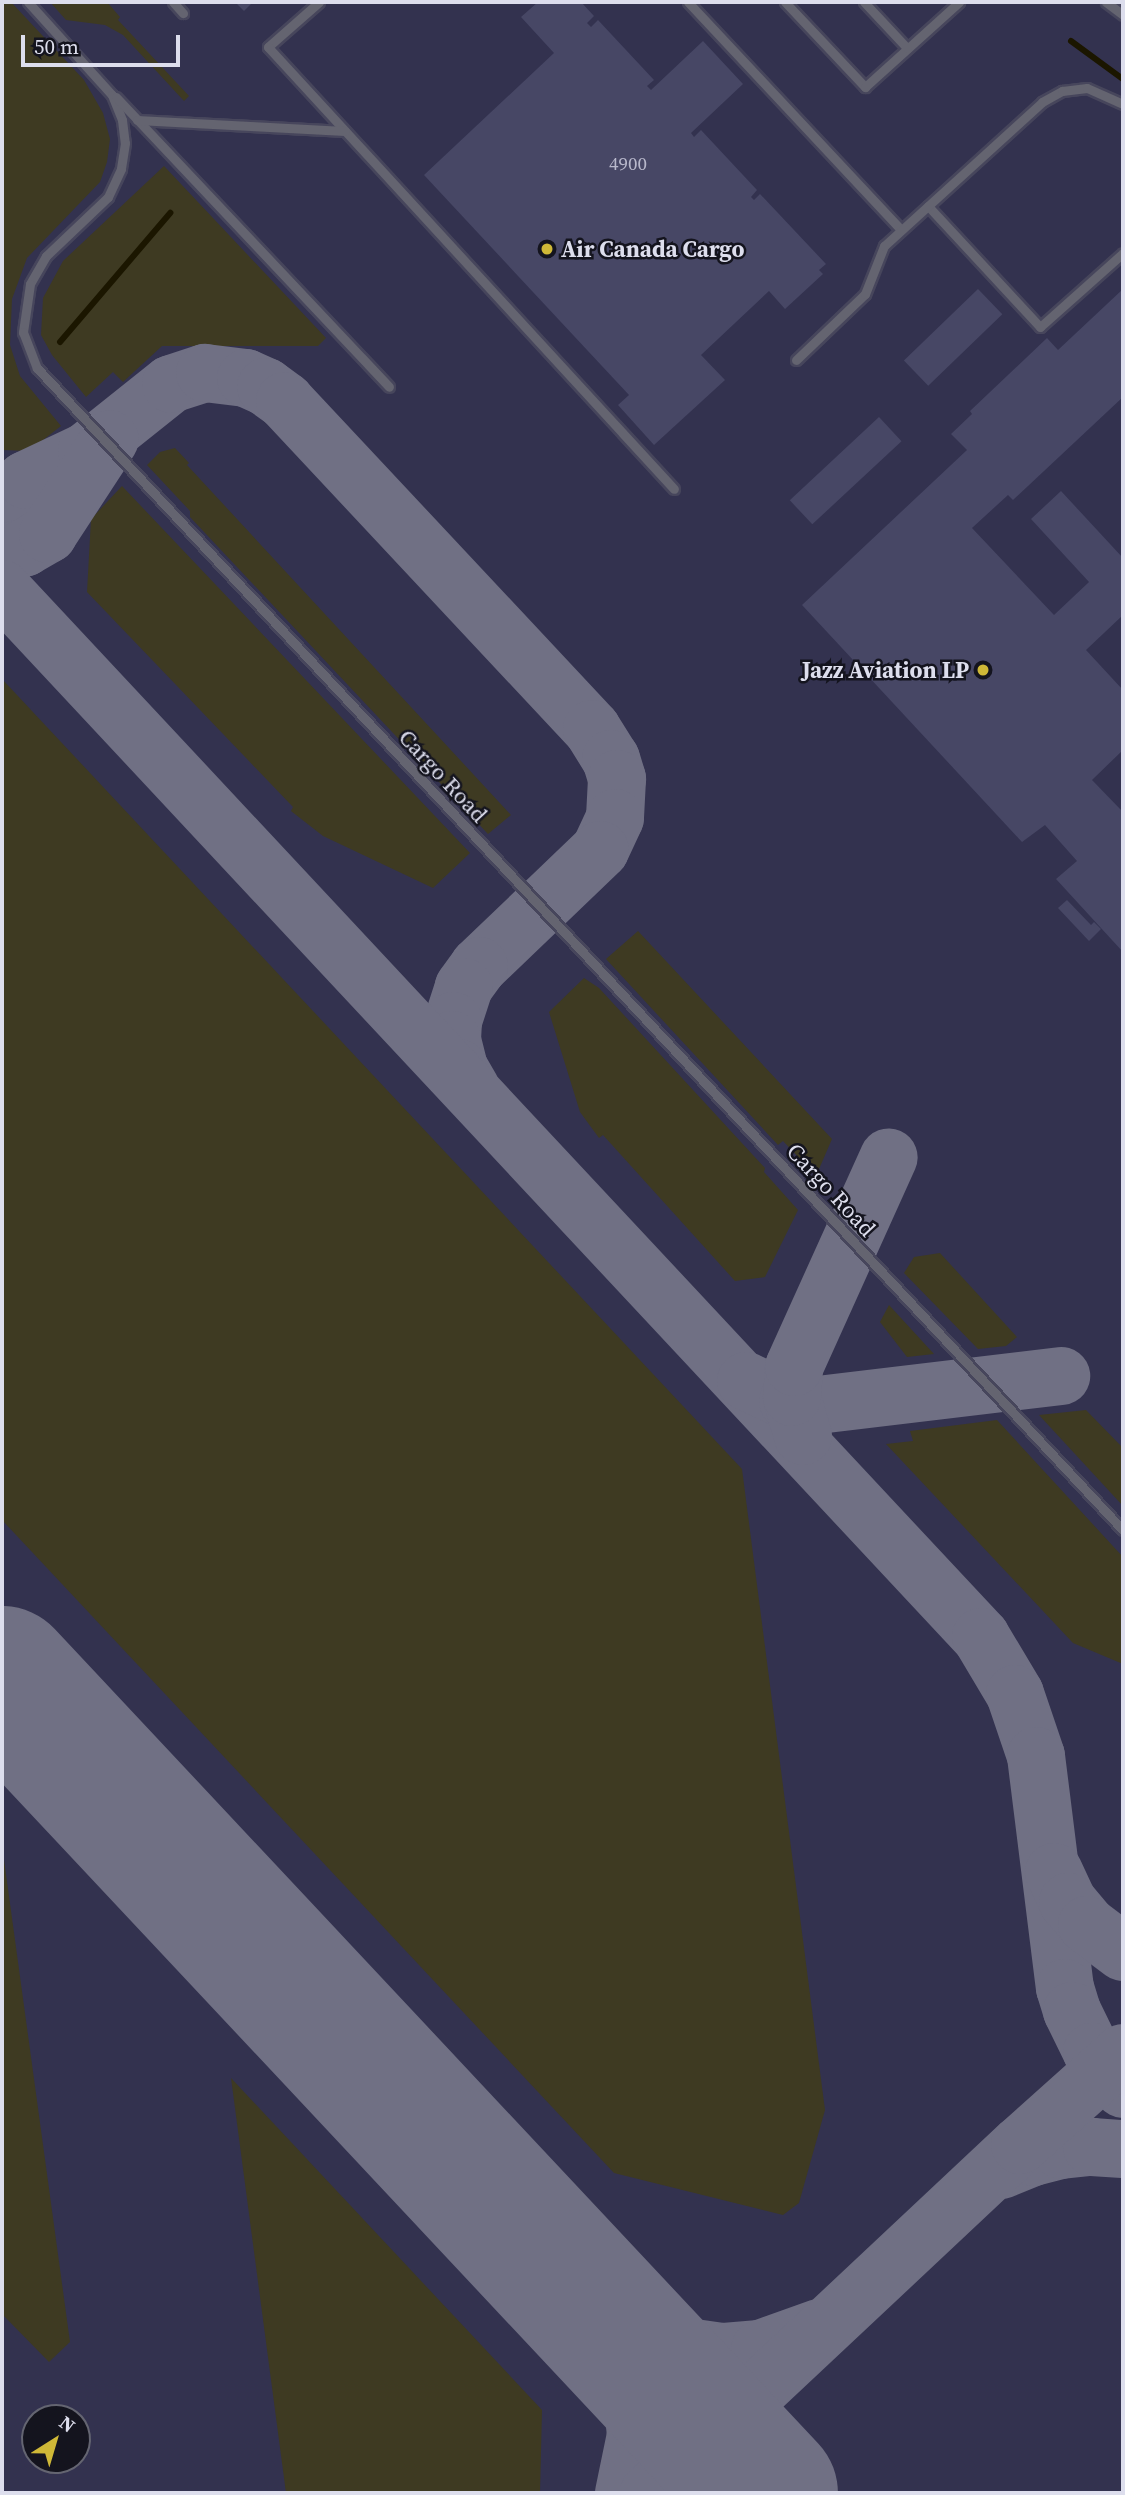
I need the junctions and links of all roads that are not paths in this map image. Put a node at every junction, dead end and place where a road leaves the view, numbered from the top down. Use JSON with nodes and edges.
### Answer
{"nodes":[{"id":1,"x":28,"y":2,"type":"edge"},
{"id":2,"x":173,"y":2,"type":"edge"},
{"id":3,"x":319,"y":2,"type":"edge"},
{"id":4,"x":688,"y":2,"type":"edge"},
{"id":5,"x":785,"y":2,"type":"edge"},
{"id":6,"x":864,"y":2,"type":"edge"},
{"id":7,"x":959,"y":2,"type":"edge"},
{"id":8,"x":1106,"y":2,"type":"edge"},
{"id":9,"x":183,"y":13,"type":"dead end"},
{"id":10,"x":1123,"y":15,"type":"edge"},
{"id":11,"x":908,"y":48,"type":"junction"},
{"id":12,"x":103,"y":83,"type":"junction"},
{"id":13,"x":1123,"y":104,"type":"edge"},
{"id":14,"x":137,"y":120,"type":"junction"},
{"id":15,"x":345,"y":131,"type":"junction"},
{"id":16,"x":928,"y":206,"type":"junction"},
{"id":17,"x":901,"y":230,"type":"junction"},
{"id":18,"x":1123,"y":253,"type":"edge"},
{"id":19,"x":796,"y":360,"type":"dead end"},
{"id":20,"x":388,"y":387,"type":"dead end"},
{"id":21,"x":674,"y":489,"type":"dead end"},
{"id":22,"x":1123,"y":1530,"type":"edge"}],
"edges":[{"from":1,"to":12,"type":"lane","name":"Cargo Road"},
{"from":2,"to":9,"type":"lane"},
{"from":3,"to":15,"type":"lane"},
{"from":4,"to":17,"type":"lane"},
{"from":5,"to":11,"type":"lane"},
{"from":6,"to":11,"type":"lane"},
{"from":7,"to":11,"type":"lane"},
{"from":8,"to":10,"type":"lane"},
{"from":12,"to":14,"type":"lane"},
{"from":12,"to":22,"type":"lane","name":"Cargo Road"},
{"from":13,"to":16,"type":"lane"},
{"from":14,"to":15,"type":"lane"},
{"from":14,"to":20,"type":"lane"},
{"from":15,"to":21,"type":"lane"},
{"from":16,"to":17,"type":"lane"},
{"from":16,"to":18,"type":"lane"},
{"from":17,"to":19,"type":"lane"}]}
